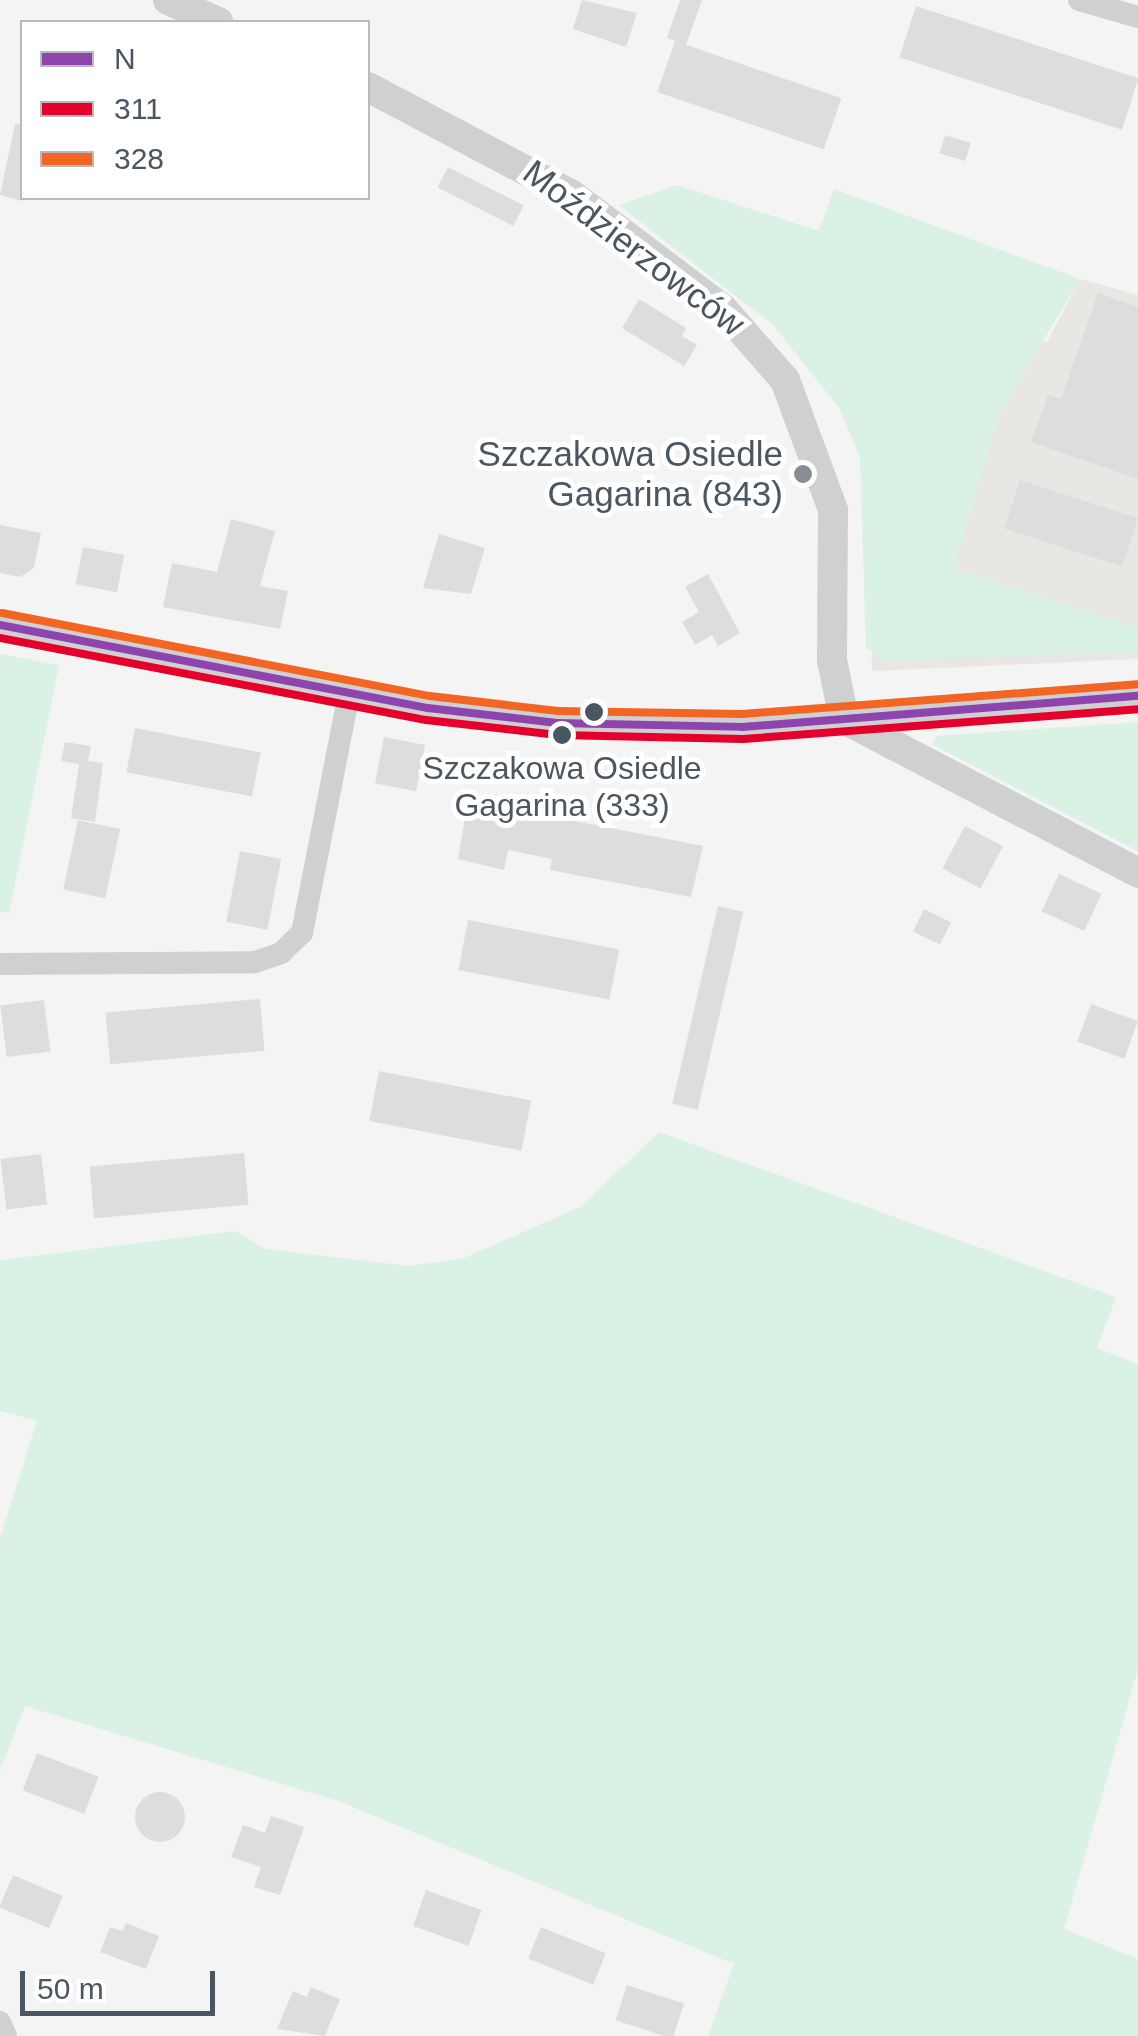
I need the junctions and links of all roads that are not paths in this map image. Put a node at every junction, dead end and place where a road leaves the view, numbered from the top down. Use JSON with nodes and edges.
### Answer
{"nodes":[{"id":1,"x":168,"y":0,"type":"edge"},
{"id":2,"x":1080,"y":0,"type":"edge"},
{"id":3,"x":1138,"y":17,"type":"edge"},
{"id":4,"x":213,"y":20,"type":"edge"},
{"id":5,"x":370,"y":88,"type":"edge"},
{"id":6,"x":0,"y":625,"type":"edge"},
{"id":7,"x":348,"y":693,"type":"junction"},
{"id":8,"x":1138,"y":696,"type":"edge"},
{"id":9,"x":844,"y":719,"type":"junction"},
{"id":10,"x":1138,"y":873,"type":"edge"},
{"id":11,"x":0,"y":964,"type":"edge"},
{"id":12,"x":0,"y":2022,"type":"edge"},
{"id":13,"x":6,"y":2036,"type":"edge"}],
"edges":[{"from":1,"to":4,"type":"street"},
{"from":2,"to":3,"type":"street"},
{"from":5,"to":9,"type":"street","name":"Moździerzowców"},
{"from":6,"to":7,"type":"street"},
{"from":7,"to":9,"type":"street"},
{"from":7,"to":11,"type":"street"},
{"from":8,"to":9,"type":"street"},
{"from":9,"to":10,"type":"street"},
{"from":12,"to":13,"type":"street"}]}
